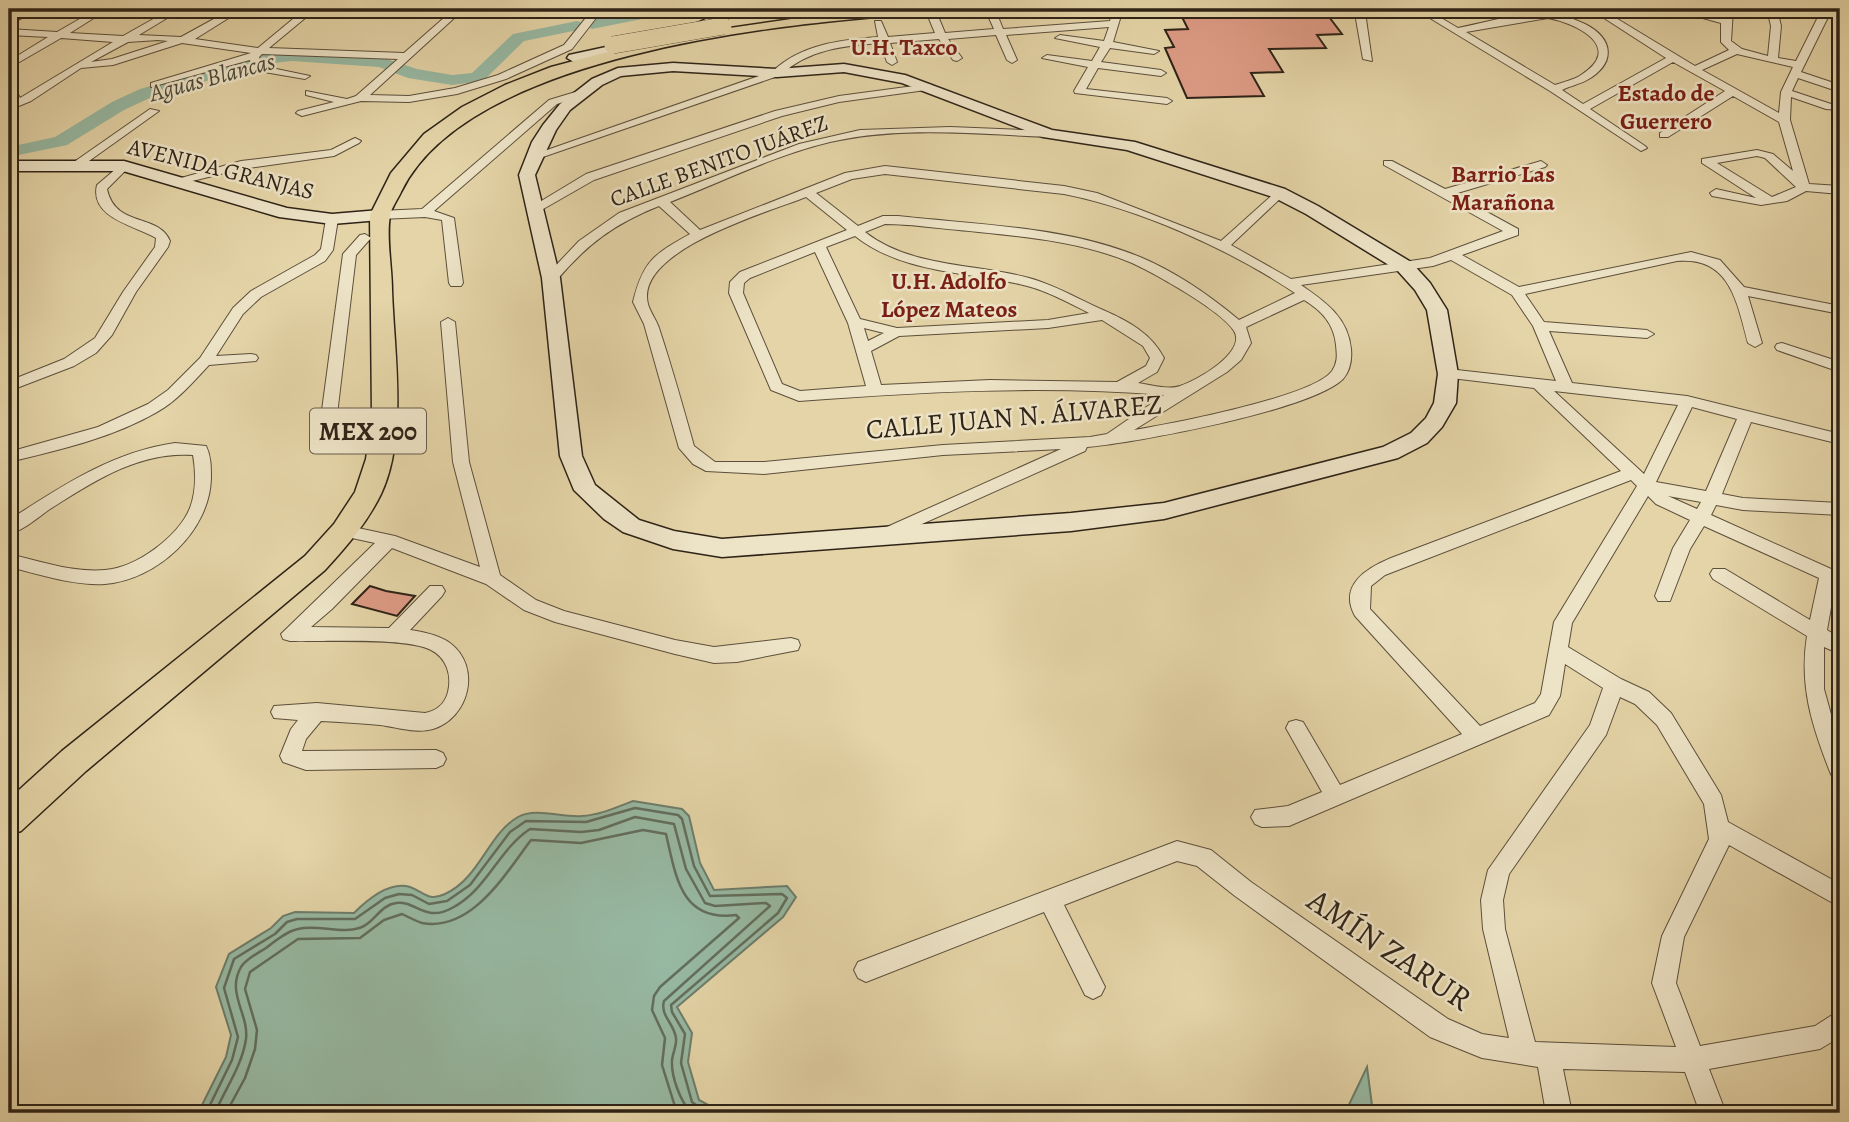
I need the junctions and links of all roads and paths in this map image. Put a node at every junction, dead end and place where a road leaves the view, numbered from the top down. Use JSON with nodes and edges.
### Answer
{"nodes":[{"id":1,"x":33,"y":9,"type":"edge"},
{"id":2,"x":103,"y":9,"type":"edge"},
{"id":3,"x":177,"y":9,"type":"edge"},
{"id":4,"x":238,"y":9,"type":"edge"},
{"id":5,"x":311,"y":9,"type":"edge"},
{"id":6,"x":459,"y":9,"type":"edge"},
{"id":7,"x":598,"y":9,"type":"edge"},
{"id":8,"x":605,"y":9,"type":"edge"},
{"id":9,"x":742,"y":9,"type":"edge"},
{"id":10,"x":841,"y":9,"type":"edge"},
{"id":11,"x":917,"y":9,"type":"edge"},
{"id":12,"x":930,"y":9,"type":"edge"},
{"id":13,"x":990,"y":9,"type":"edge"},
{"id":14,"x":1118,"y":9,"type":"edge"},
{"id":15,"x":1354,"y":9,"type":"edge"},
{"id":16,"x":1420,"y":9,"type":"edge"},
{"id":17,"x":1595,"y":9,"type":"edge"},
{"id":18,"x":1675,"y":9,"type":"edge"},
{"id":19,"x":1728,"y":9,"type":"edge"},
{"id":20,"x":1772,"y":9,"type":"edge"},
{"id":21,"x":1827,"y":9,"type":"edge"},
{"id":22,"x":697,"y":12,"type":"junction"},
{"id":23,"x":1727,"y":20,"type":"junction"},
{"id":24,"x":726,"y":21,"type":"edge"},
{"id":25,"x":9,"y":22,"type":"edge"},
{"id":26,"x":878,"y":23,"type":"dead end"},
{"id":27,"x":1115,"y":24,"type":"junction"},
{"id":28,"x":9,"y":32,"type":"edge"},
{"id":29,"x":1000,"y":32,"type":"junction"},
{"id":30,"x":1456,"y":32,"type":"junction"},
{"id":31,"x":58,"y":35,"type":"junction"},
{"id":32,"x":941,"y":35,"type":"junction"},
{"id":33,"x":131,"y":38,"type":"junction"},
{"id":34,"x":1060,"y":38,"type":"dead end"},
{"id":35,"x":884,"y":39,"type":"junction"},
{"id":36,"x":183,"y":40,"type":"junction"},
{"id":37,"x":673,"y":43,"type":"junction"},
{"id":38,"x":1105,"y":44,"type":"junction"},
{"id":39,"x":1737,"y":50,"type":"junction"},
{"id":40,"x":1154,"y":51,"type":"dead end"},
{"id":41,"x":256,"y":54,"type":"junction"},
{"id":42,"x":957,"y":58,"type":"dead end"},
{"id":43,"x":1048,"y":58,"type":"dead end"},
{"id":44,"x":1673,"y":58,"type":"junction"},
{"id":45,"x":1368,"y":59,"type":"dead end"},
{"id":46,"x":401,"y":60,"type":"junction"},
{"id":47,"x":1012,"y":60,"type":"dead end"},
{"id":48,"x":1773,"y":60,"type":"junction"},
{"id":49,"x":892,"y":62,"type":"dead end"},
{"id":50,"x":591,"y":64,"type":"junction"},
{"id":51,"x":1095,"y":64,"type":"junction"},
{"id":52,"x":9,"y":65,"type":"edge"},
{"id":53,"x":75,"y":67,"type":"junction"},
{"id":54,"x":639,"y":69,"type":"junction"},
{"id":55,"x":1797,"y":69,"type":"junction"},
{"id":56,"x":1694,"y":70,"type":"junction"},
{"id":57,"x":776,"y":73,"type":"junction"},
{"id":58,"x":1161,"y":73,"type":"dead end"},
{"id":59,"x":305,"y":76,"type":"dead end"},
{"id":60,"x":155,"y":85,"type":"dead end"},
{"id":61,"x":9,"y":87,"type":"edge"},
{"id":62,"x":929,"y":87,"type":"junction"},
{"id":63,"x":1554,"y":89,"type":"junction"},
{"id":64,"x":1840,"y":89,"type":"edge"},
{"id":65,"x":1731,"y":92,"type":"junction"},
{"id":66,"x":1786,"y":92,"type":"junction"},
{"id":67,"x":310,"y":93,"type":"dead end"},
{"id":68,"x":582,"y":93,"type":"junction"},
{"id":69,"x":360,"y":98,"type":"junction"},
{"id":70,"x":1167,"y":101,"type":"dead end"},
{"id":71,"x":348,"y":102,"type":"junction"},
{"id":72,"x":13,"y":105,"type":"edge"},
{"id":73,"x":1840,"y":107,"type":"edge"},
{"id":74,"x":1583,"y":108,"type":"junction"},
{"id":75,"x":154,"y":111,"type":"dead end"},
{"id":76,"x":302,"y":113,"type":"dead end"},
{"id":77,"x":1784,"y":120,"type":"junction"},
{"id":78,"x":1049,"y":134,"type":"junction"},
{"id":79,"x":1664,"y":135,"type":"dead end"},
{"id":80,"x":355,"y":141,"type":"dead end"},
{"id":81,"x":1641,"y":148,"type":"dead end"},
{"id":82,"x":533,"y":157,"type":"junction"},
{"id":83,"x":1388,"y":163,"type":"dead end"},
{"id":84,"x":78,"y":164,"type":"junction"},
{"id":85,"x":1541,"y":165,"type":"dead end"},
{"id":86,"x":9,"y":166,"type":"edge"},
{"id":87,"x":124,"y":166,"type":"junction"},
{"id":88,"x":180,"y":180,"type":"junction"},
{"id":89,"x":1804,"y":187,"type":"junction"},
{"id":90,"x":1840,"y":190,"type":"edge"},
{"id":91,"x":809,"y":192,"type":"junction"},
{"id":92,"x":1279,"y":193,"type":"junction"},
{"id":93,"x":1446,"y":193,"type":"junction"},
{"id":94,"x":1716,"y":193,"type":"dead end"},
{"id":95,"x":660,"y":200,"type":"junction"},
{"id":96,"x":1772,"y":203,"type":"junction"},
{"id":97,"x":534,"y":209,"type":"junction"},
{"id":98,"x":425,"y":213,"type":"junction"},
{"id":99,"x":332,"y":219,"type":"junction"},
{"id":100,"x":370,"y":223,"type":"junction"},
{"id":101,"x":853,"y":230,"type":"junction"},
{"id":102,"x":698,"y":235,"type":"junction"},
{"id":103,"x":819,"y":246,"type":"junction"},
{"id":104,"x":1223,"y":246,"type":"junction"},
{"id":105,"x":1452,"y":255,"type":"junction"},
{"id":106,"x":1404,"y":267,"type":"junction"},
{"id":107,"x":551,"y":278,"type":"junction"},
{"id":108,"x":456,"y":283,"type":"dead end"},
{"id":109,"x":1289,"y":283,"type":"junction"},
{"id":110,"x":1740,"y":290,"type":"junction"},
{"id":111,"x":1517,"y":292,"type":"junction"},
{"id":112,"x":1305,"y":294,"type":"junction"},
{"id":113,"x":1840,"y":310,"type":"edge"},
{"id":114,"x":1105,"y":315,"type":"junction"},
{"id":115,"x":448,"y":322,"type":"dead end"},
{"id":116,"x":855,"y":323,"type":"junction"},
{"id":117,"x":1238,"y":325,"type":"junction"},
{"id":118,"x":1540,"y":326,"type":"junction"},
{"id":119,"x":895,"y":332,"type":"junction"},
{"id":120,"x":1647,"y":334,"type":"dead end"},
{"id":121,"x":1755,"y":343,"type":"dead end"},
{"id":122,"x":1782,"y":347,"type":"dead end"},
{"id":123,"x":862,"y":349,"type":"junction"},
{"id":124,"x":251,"y":358,"type":"dead end"},
{"id":125,"x":205,"y":360,"type":"junction"},
{"id":126,"x":1840,"y":368,"type":"edge"},
{"id":127,"x":1448,"y":374,"type":"junction"},
{"id":128,"x":1539,"y":385,"type":"junction"},
{"id":129,"x":9,"y":386,"type":"edge"},
{"id":130,"x":1122,"y":386,"type":"junction"},
{"id":131,"x":1566,"y":387,"type":"junction"},
{"id":132,"x":875,"y":390,"type":"junction"},
{"id":133,"x":1180,"y":392,"type":"junction"},
{"id":134,"x":1687,"y":401,"type":"junction"},
{"id":135,"x":1747,"y":414,"type":"junction"},
{"id":136,"x":1840,"y":439,"type":"edge"},
{"id":137,"x":326,"y":440,"type":"dead end"},
{"id":138,"x":1108,"y":440,"type":"junction"},
{"id":139,"x":1090,"y":442,"type":"junction"},
{"id":140,"x":9,"y":457,"type":"edge"},
{"id":141,"x":1638,"y":480,"type":"junction"},
{"id":142,"x":1711,"y":500,"type":"junction"},
{"id":143,"x":1840,"y":509,"type":"edge"},
{"id":144,"x":1699,"y":519,"type":"junction"},
{"id":145,"x":9,"y":528,"type":"edge"},
{"id":146,"x":344,"y":531,"type":"junction"},
{"id":147,"x":881,"y":536,"type":"junction"},
{"id":148,"x":390,"y":540,"type":"junction"},
{"id":149,"x":9,"y":561,"type":"edge"},
{"id":150,"x":1719,"y":574,"type":"dead end"},
{"id":151,"x":1834,"y":577,"type":"edge"},
{"id":152,"x":492,"y":579,"type":"junction"},
{"id":153,"x":436,"y":590,"type":"dead end"},
{"id":154,"x":1664,"y":596,"type":"dead end"},
{"id":155,"x":392,"y":636,"type":"junction"},
{"id":156,"x":1829,"y":640,"type":"edge"},
{"id":157,"x":792,"y":645,"type":"dead end"},
{"id":158,"x":1557,"y":650,"type":"junction"},
{"id":159,"x":1614,"y":685,"type":"junction"},
{"id":160,"x":317,"y":711,"type":"junction"},
{"id":161,"x":281,"y":712,"type":"dead end"},
{"id":162,"x":1296,"y":728,"type":"dead end"},
{"id":163,"x":1478,"y":738,"type":"junction"},
{"id":164,"x":436,"y":760,"type":"dead end"},
{"id":165,"x":1840,"y":772,"type":"edge"},
{"id":166,"x":1335,"y":796,"type":"junction"},
{"id":167,"x":9,"y":801,"type":"edge"},
{"id":168,"x":1262,"y":817,"type":"dead end"},
{"id":169,"x":9,"y":820,"type":"edge"},
{"id":170,"x":1720,"y":829,"type":"junction"},
{"id":171,"x":1840,"y":896,"type":"edge"},
{"id":172,"x":1050,"y":900,"type":"junction"},
{"id":173,"x":866,"y":970,"type":"dead end"},
{"id":174,"x":1093,"y":987,"type":"dead end"},
{"id":175,"x":1840,"y":1022,"type":"edge"},
{"id":176,"x":1536,"y":1054,"type":"junction"},
{"id":177,"x":1692,"y":1060,"type":"junction"},
{"id":178,"x":1559,"y":1113,"type":"edge"},
{"id":179,"x":1713,"y":1113,"type":"edge"}],
"edges":[{"from":1,"to":25,"type":"street"},
{"from":2,"to":31,"type":"street"},
{"from":3,"to":33,"type":"street"},
{"from":4,"to":36,"type":"street"},
{"from":5,"to":41,"type":"street"},
{"from":6,"to":46,"type":"street"},
{"from":7,"to":69,"type":"street"},
{"from":8,"to":22,"type":"street"},
{"from":9,"to":50,"type":"street"},
{"from":10,"to":24,"type":"main road","number":"MEX 200"},
{"from":11,"to":24,"type":"main road","number":"MEX 200"},
{"from":12,"to":32,"type":"street"},
{"from":13,"to":29,"type":"street"},
{"from":14,"to":27,"type":"street"},
{"from":15,"to":45,"type":"street"},
{"from":16,"to":30,"type":"street"},
{"from":17,"to":44,"type":"street"},
{"from":18,"to":23,"type":"street"},
{"from":19,"to":23,"type":"street"},
{"from":20,"to":48,"type":"street"},
{"from":21,"to":55,"type":"street"},
{"from":22,"to":24,"type":"street"},
{"from":22,"to":24,"type":"street"},
{"from":23,"to":39,"type":"street"},
{"from":24,"to":37,"type":"main road","number":"MEX 200"},
{"from":24,"to":50,"type":"street"},
{"from":24,"to":50,"type":"main road","number":"MEX 200","bridge":true},
{"from":26,"to":35,"type":"street"},
{"from":27,"to":29,"type":"street"},
{"from":27,"to":38,"type":"street"},
{"from":28,"to":31,"type":"street"},
{"from":29,"to":32,"type":"street"},
{"from":29,"to":47,"type":"street"},
{"from":30,"to":63,"type":"street"},
{"from":30,"to":63,"type":"street"},
{"from":31,"to":33,"type":"street"},
{"from":31,"to":52,"type":"street"},
{"from":32,"to":35,"type":"street"},
{"from":32,"to":42,"type":"street"},
{"from":33,"to":36,"type":"street"},
{"from":33,"to":53,"type":"street"},
{"from":34,"to":38,"type":"street"},
{"from":35,"to":49,"type":"street"},
{"from":35,"to":57,"type":"street"},
{"from":36,"to":41,"type":"street"},
{"from":36,"to":53,"type":"street"},
{"from":37,"to":50,"type":"main road","number":"MEX 200"},
{"from":37,"to":54,"type":"street"},
{"from":38,"to":40,"type":"street"},
{"from":38,"to":51,"type":"street"},
{"from":39,"to":48,"type":"street"},
{"from":39,"to":56,"type":"street"},
{"from":41,"to":46,"type":"street"},
{"from":41,"to":59,"type":"street"},
{"from":41,"to":60,"type":"street"},
{"from":43,"to":51,"type":"street"},
{"from":44,"to":56,"type":"street"},
{"from":44,"to":74,"type":"street"},
{"from":46,"to":69,"type":"street"},
{"from":48,"to":55,"type":"street"},
{"from":50,"to":54,"type":"street"},
{"from":50,"to":68,"type":"street"},
{"from":50,"to":100,"type":"main road","number":"MEX 200"},
{"from":51,"to":58,"type":"street"},
{"from":51,"to":70,"type":"street"},
{"from":53,"to":72,"type":"street"},
{"from":54,"to":57,"type":"street"},
{"from":55,"to":64,"type":"street"},
{"from":55,"to":66,"type":"street"},
{"from":56,"to":65,"type":"street"},
{"from":57,"to":62,"type":"street"},
{"from":57,"to":82,"type":"street"},
{"from":61,"to":72,"type":"street"},
{"from":62,"to":78,"type":"street"},
{"from":62,"to":97,"type":"street"},
{"from":63,"to":74,"type":"street"},
{"from":65,"to":77,"type":"street"},
{"from":65,"to":79,"type":"street"},
{"from":66,"to":73,"type":"street"},
{"from":66,"to":77,"type":"street"},
{"from":67,"to":71,"type":"street"},
{"from":68,"to":82,"type":"street"},
{"from":68,"to":98,"type":"street"},
{"from":69,"to":71,"type":"street"},
{"from":71,"to":76,"type":"street"},
{"from":74,"to":81,"type":"street"},
{"from":75,"to":84,"type":"street"},
{"from":77,"to":89,"type":"street"},
{"from":78,"to":92,"type":"street"},
{"from":78,"to":95,"type":"street","name":"CALLE BENITO JUÁREZ"},
{"from":80,"to":88,"type":"street"},
{"from":82,"to":97,"type":"street"},
{"from":83,"to":93,"type":"street"},
{"from":84,"to":86,"type":"street","name":"AVENIDA GRANJAS"},
{"from":84,"to":87,"type":"street","name":"AVENIDA GRANJAS"},
{"from":85,"to":93,"type":"street"},
{"from":87,"to":88,"type":"street","name":"AVENIDA GRANJAS"},
{"from":87,"to":129,"type":"street"},
{"from":88,"to":99,"type":"street","name":"AVENIDA GRANJAS"},
{"from":89,"to":90,"type":"street"},
{"from":89,"to":96,"type":"street"},
{"from":89,"to":96,"type":"street"},
{"from":91,"to":101,"type":"street"},
{"from":91,"to":102,"type":"street","name":"CALLE JUAN N. ÁLVAREZ"},
{"from":91,"to":104,"type":"street","name":"CALLE JUAN N. ÁLVAREZ"},
{"from":92,"to":104,"type":"street"},
{"from":92,"to":106,"type":"street"},
{"from":93,"to":105,"type":"street"},
{"from":94,"to":96,"type":"street"},
{"from":95,"to":102,"type":"street"},
{"from":95,"to":107,"type":"street","name":"CALLE BENITO JUÁREZ"},
{"from":97,"to":107,"type":"street"},
{"from":98,"to":100,"type":"street"},
{"from":98,"to":108,"type":"street"},
{"from":99,"to":100,"type":"street","name":"AVENIDA GRANJAS"},
{"from":99,"to":125,"type":"street"},
{"from":100,"to":137,"type":"street"},
{"from":100,"to":146,"type":"main road","number":"MEX 200"},
{"from":100,"to":167,"type":"main road","number":"MEX 200"},
{"from":101,"to":103,"type":"street"},
{"from":101,"to":114,"type":"street"},
{"from":101,"to":117,"type":"street"},
{"from":102,"to":139,"type":"street","name":"CALLE JUAN N. ÁLVAREZ"},
{"from":103,"to":116,"type":"street"},
{"from":103,"to":132,"type":"street"},
{"from":104,"to":109,"type":"street","name":"CALLE JUAN N. ÁLVAREZ"},
{"from":105,"to":106,"type":"street"},
{"from":105,"to":111,"type":"street"},
{"from":106,"to":109,"type":"street"},
{"from":106,"to":127,"type":"street"},
{"from":107,"to":147,"type":"street"},
{"from":109,"to":112,"type":"street","name":"CALLE JUAN N. ÁLVAREZ"},
{"from":110,"to":111,"type":"street"},
{"from":110,"to":113,"type":"street"},
{"from":110,"to":121,"type":"street"},
{"from":111,"to":118,"type":"street"},
{"from":112,"to":117,"type":"street"},
{"from":112,"to":138,"type":"street","name":"CALLE JUAN N. ÁLVAREZ"},
{"from":114,"to":119,"type":"street"},
{"from":114,"to":130,"type":"street"},
{"from":115,"to":152,"type":"street"},
{"from":116,"to":119,"type":"street"},
{"from":116,"to":123,"type":"street"},
{"from":117,"to":133,"type":"street"},
{"from":118,"to":120,"type":"street"},
{"from":118,"to":131,"type":"street"},
{"from":119,"to":123,"type":"street"},
{"from":122,"to":126,"type":"street"},
{"from":123,"to":132,"type":"street"},
{"from":124,"to":125,"type":"street"},
{"from":125,"to":140,"type":"street"},
{"from":127,"to":128,"type":"street"},
{"from":127,"to":147,"type":"street"},
{"from":128,"to":131,"type":"street"},
{"from":128,"to":141,"type":"street"},
{"from":130,"to":132,"type":"street"},
{"from":130,"to":133,"type":"street"},
{"from":131,"to":134,"type":"street"},
{"from":133,"to":138,"type":"street"},
{"from":134,"to":135,"type":"street"},
{"from":134,"to":141,"type":"street"},
{"from":135,"to":136,"type":"street"},
{"from":135,"to":142,"type":"street"},
{"from":138,"to":139,"type":"street","name":"CALLE JUAN N. ÁLVAREZ"},
{"from":139,"to":147,"type":"street"},
{"from":141,"to":142,"type":"street"},
{"from":141,"to":144,"type":"street"},
{"from":141,"to":158,"type":"street"},
{"from":141,"to":163,"type":"street"},
{"from":142,"to":143,"type":"street"},
{"from":142,"to":144,"type":"street"},
{"from":144,"to":151,"type":"street"},
{"from":144,"to":154,"type":"street"},
{"from":145,"to":149,"type":"street"},
{"from":146,"to":148,"type":"street"},
{"from":146,"to":169,"type":"main road","number":"MEX 200"},
{"from":148,"to":152,"type":"street"},
{"from":148,"to":155,"type":"street"},
{"from":150,"to":156,"type":"street"},
{"from":151,"to":156,"type":"street"},
{"from":152,"to":157,"type":"street"},
{"from":153,"to":155,"type":"street"},
{"from":155,"to":160,"type":"street"},
{"from":156,"to":165,"type":"street"},
{"from":158,"to":159,"type":"street"},
{"from":158,"to":163,"type":"street"},
{"from":159,"to":170,"type":"street"},
{"from":159,"to":176,"type":"street"},
{"from":160,"to":161,"type":"street"},
{"from":160,"to":164,"type":"street"},
{"from":162,"to":166,"type":"street"},
{"from":163,"to":166,"type":"street"},
{"from":166,"to":168,"type":"street"},
{"from":170,"to":171,"type":"street"},
{"from":170,"to":177,"type":"street"},
{"from":172,"to":173,"type":"street"},
{"from":172,"to":174,"type":"street"},
{"from":172,"to":176,"type":"street","name":"AMÍN ZARUR"},
{"from":175,"to":177,"type":"street","name":"AMÍN ZARUR"},
{"from":176,"to":177,"type":"street","name":"AMÍN ZARUR"},
{"from":176,"to":178,"type":"street"},
{"from":177,"to":179,"type":"street"}]}
